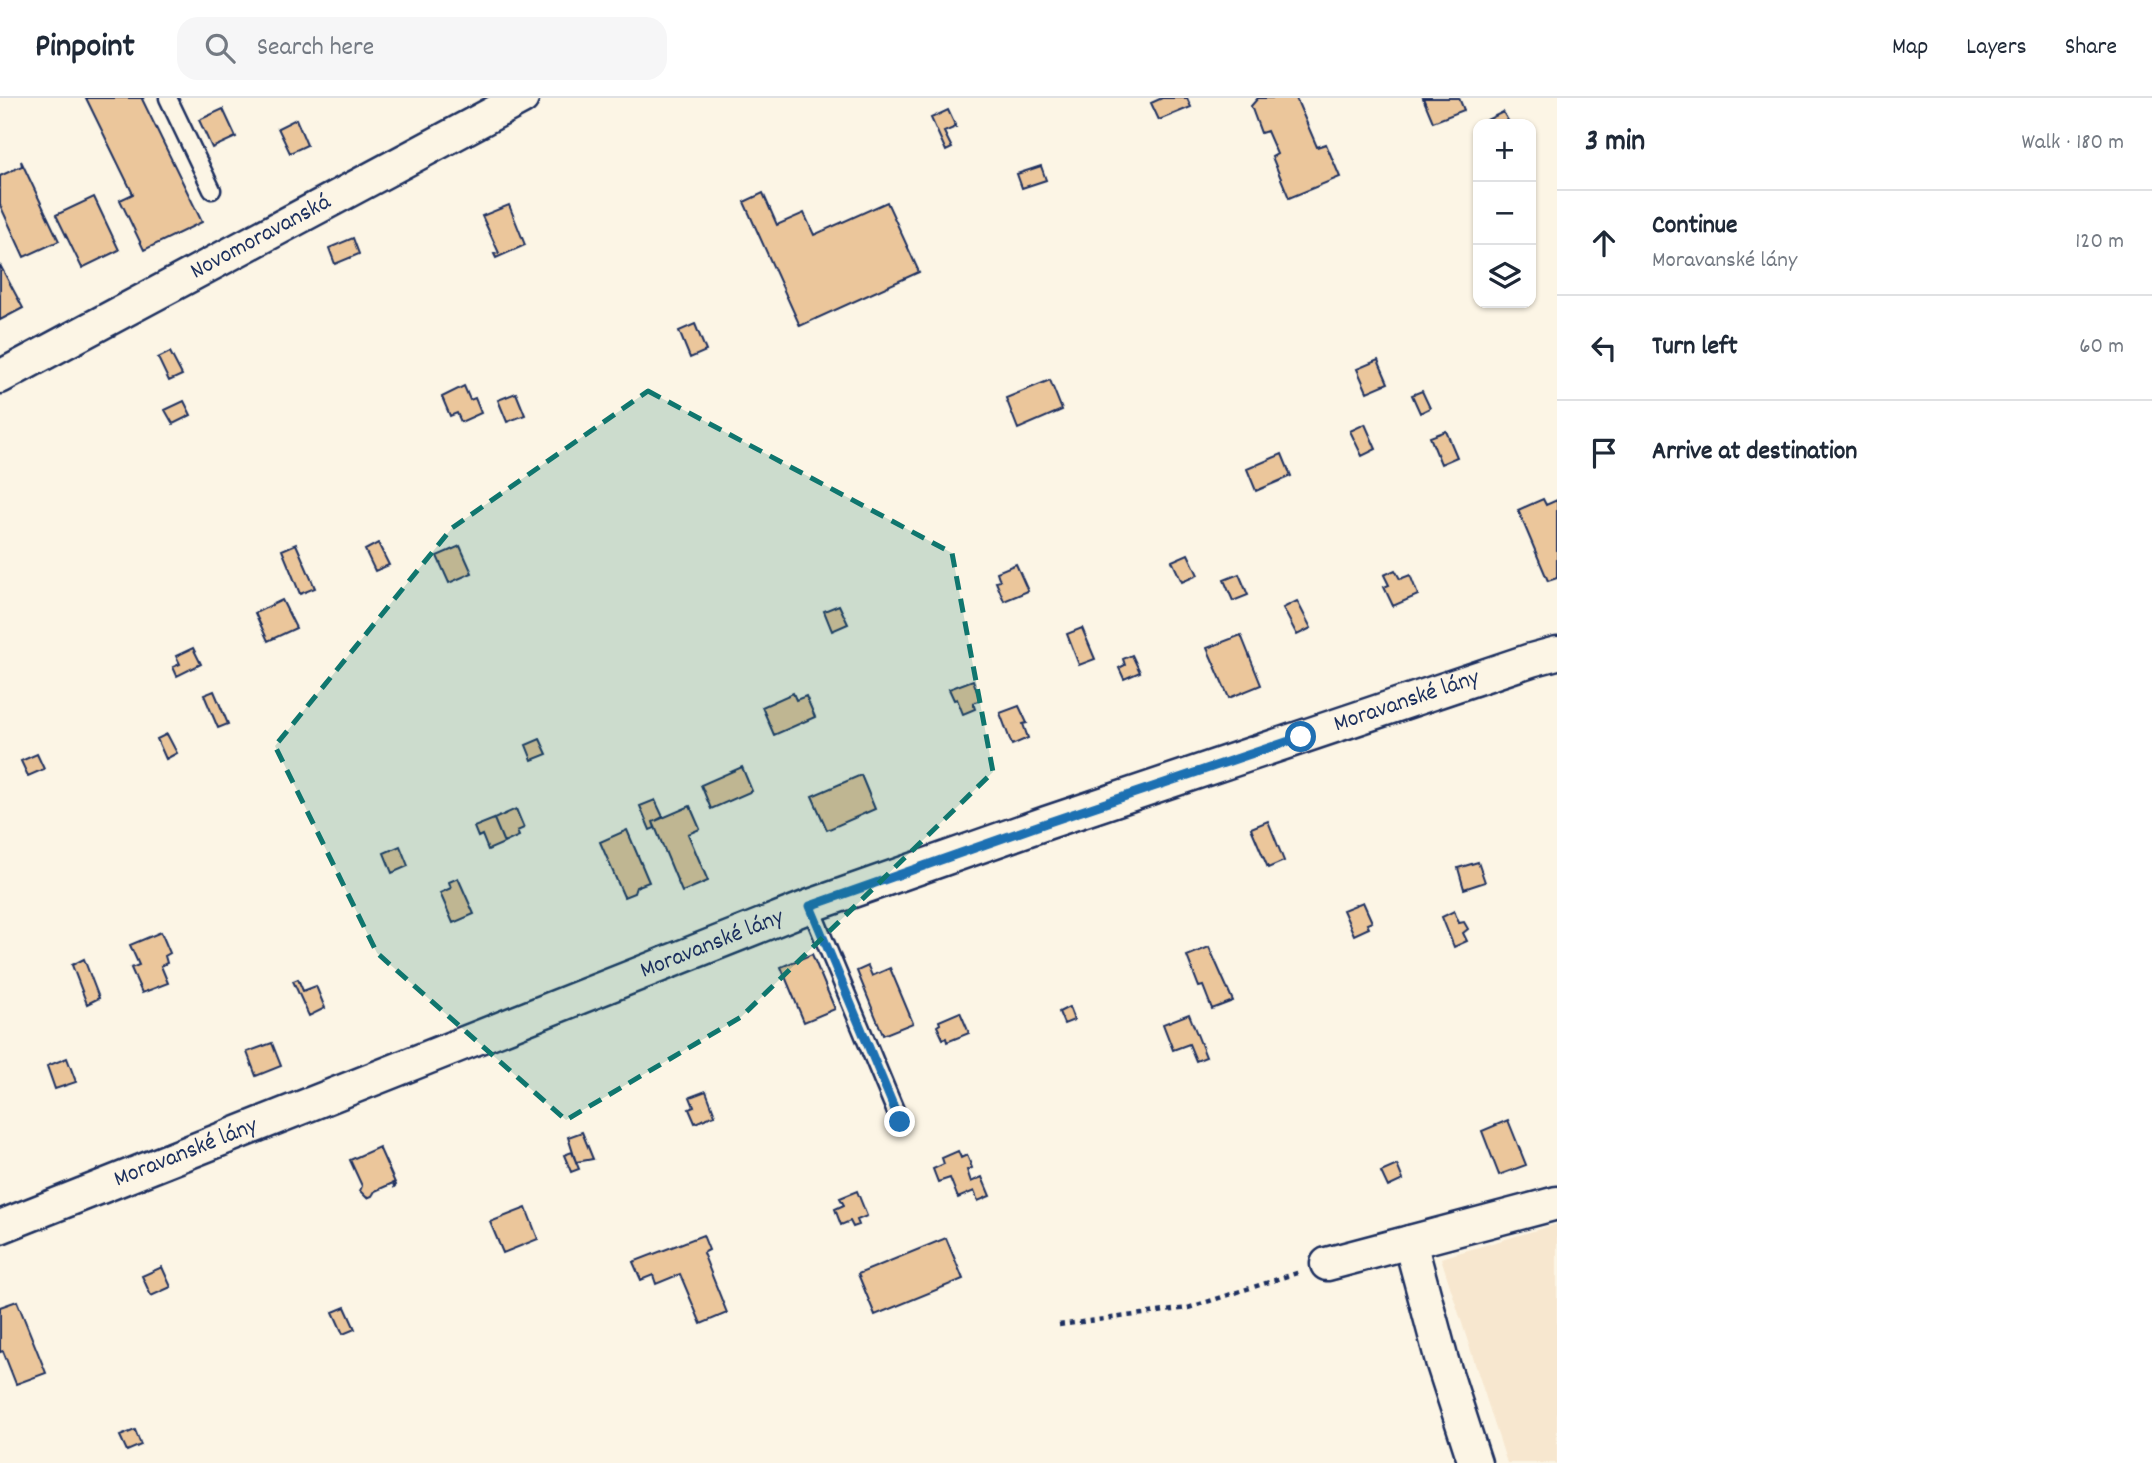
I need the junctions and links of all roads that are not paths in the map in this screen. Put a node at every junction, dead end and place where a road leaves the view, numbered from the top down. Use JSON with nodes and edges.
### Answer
{"nodes":[{"id":1,"x":168,"y":98,"type":"edge"},
{"id":2,"x":522,"y":98,"type":"edge"},
{"id":3,"x":212,"y":190,"type":"dead end"},
{"id":4,"x":0,"y":377,"type":"edge"},
{"id":5,"x":1557,"y":653,"type":"edge"},
{"id":6,"x":810,"y":906,"type":"junction"},
{"id":7,"x":900,"y":1122,"type":"dead end"},
{"id":8,"x":1557,"y":1203,"type":"edge"},
{"id":9,"x":0,"y":1227,"type":"edge"},
{"id":10,"x":1410,"y":1242,"type":"junction"},
{"id":11,"x":1327,"y":1264,"type":"road end"},
{"id":12,"x":1475,"y":1463,"type":"edge"}],
"edges":[{"from":1,"to":3,"type":"lane"},
{"from":2,"to":4,"type":"street","name":"Novomoravanská"},
{"from":5,"to":6,"type":"street","name":"Moravanské lány"},
{"from":6,"to":7,"type":"lane"},
{"from":6,"to":9,"type":"street","name":"Moravanské lány"},
{"from":8,"to":10,"type":"street"},
{"from":10,"to":11,"type":"street"},
{"from":10,"to":12,"type":"street"}]}
